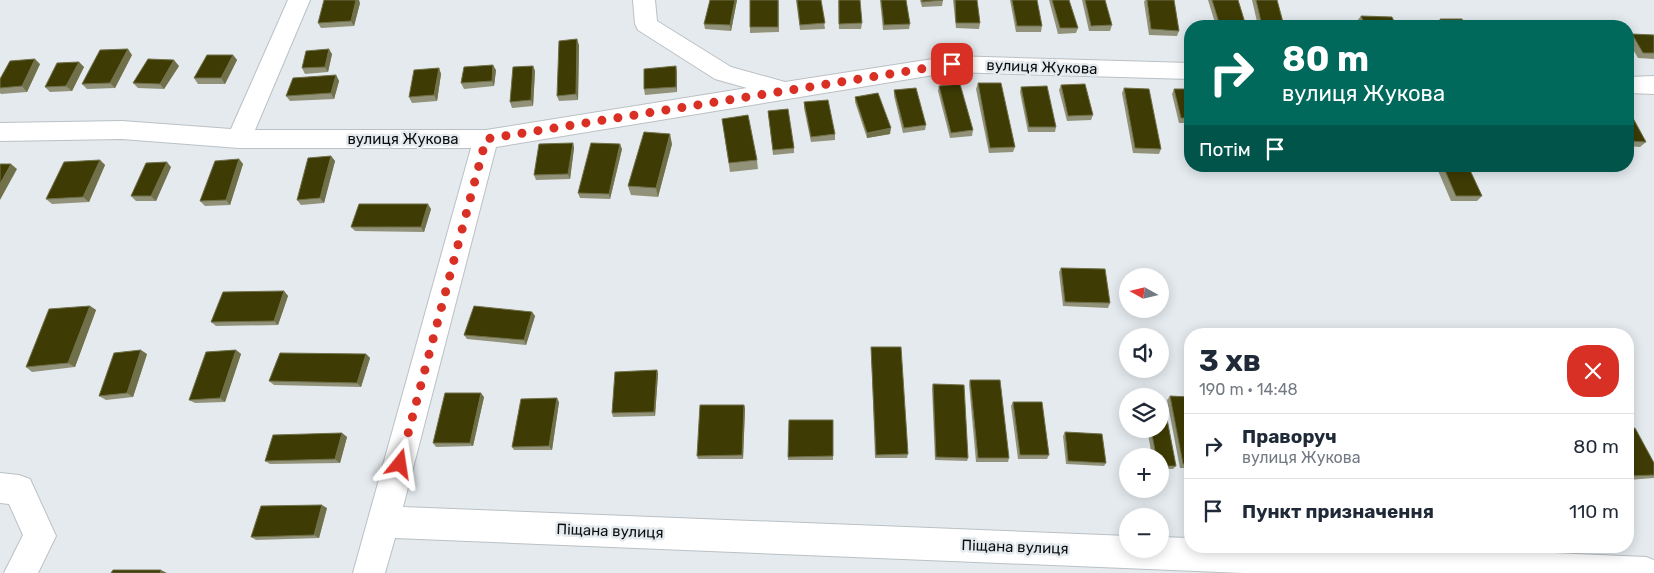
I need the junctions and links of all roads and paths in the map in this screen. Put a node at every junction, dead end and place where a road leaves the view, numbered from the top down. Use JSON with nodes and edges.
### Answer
{"nodes":[{"id":1,"x":298,"y":0,"type":"edge"},
{"id":2,"x":644,"y":0,"type":"edge"},
{"id":3,"x":1184,"y":71,"type":"edge"},
{"id":4,"x":1634,"y":84,"type":"edge"},
{"id":5,"x":1654,"y":85,"type":"edge"},
{"id":6,"x":785,"y":90,"type":"junction"},
{"id":7,"x":0,"y":132,"type":"edge"},
{"id":8,"x":239,"y":139,"type":"junction"},
{"id":9,"x":486,"y":139,"type":"junction"},
{"id":10,"x":0,"y":488,"type":"edge"},
{"id":11,"x":384,"y":522,"type":"junction"},
{"id":12,"x":20,"y":573,"type":"edge"},
{"id":13,"x":369,"y":573,"type":"edge"},
{"id":14,"x":1646,"y":573,"type":"edge"}],
"edges":[{"from":1,"to":8,"type":"street"},
{"from":2,"to":6,"type":"street"},
{"from":3,"to":6,"type":"street","name":"вулиця Жукова"},
{"from":4,"to":5,"type":"street"},
{"from":6,"to":9,"type":"street","name":"вулиця Жукова"},
{"from":7,"to":8,"type":"street","name":"вулиця Жукова"},
{"from":8,"to":9,"type":"street","name":"вулиця Жукова"},
{"from":9,"to":11,"type":"street"},
{"from":10,"to":12,"type":"street"},
{"from":11,"to":13,"type":"street"},
{"from":11,"to":14,"type":"street","name":"Піщана вулиця"}]}
